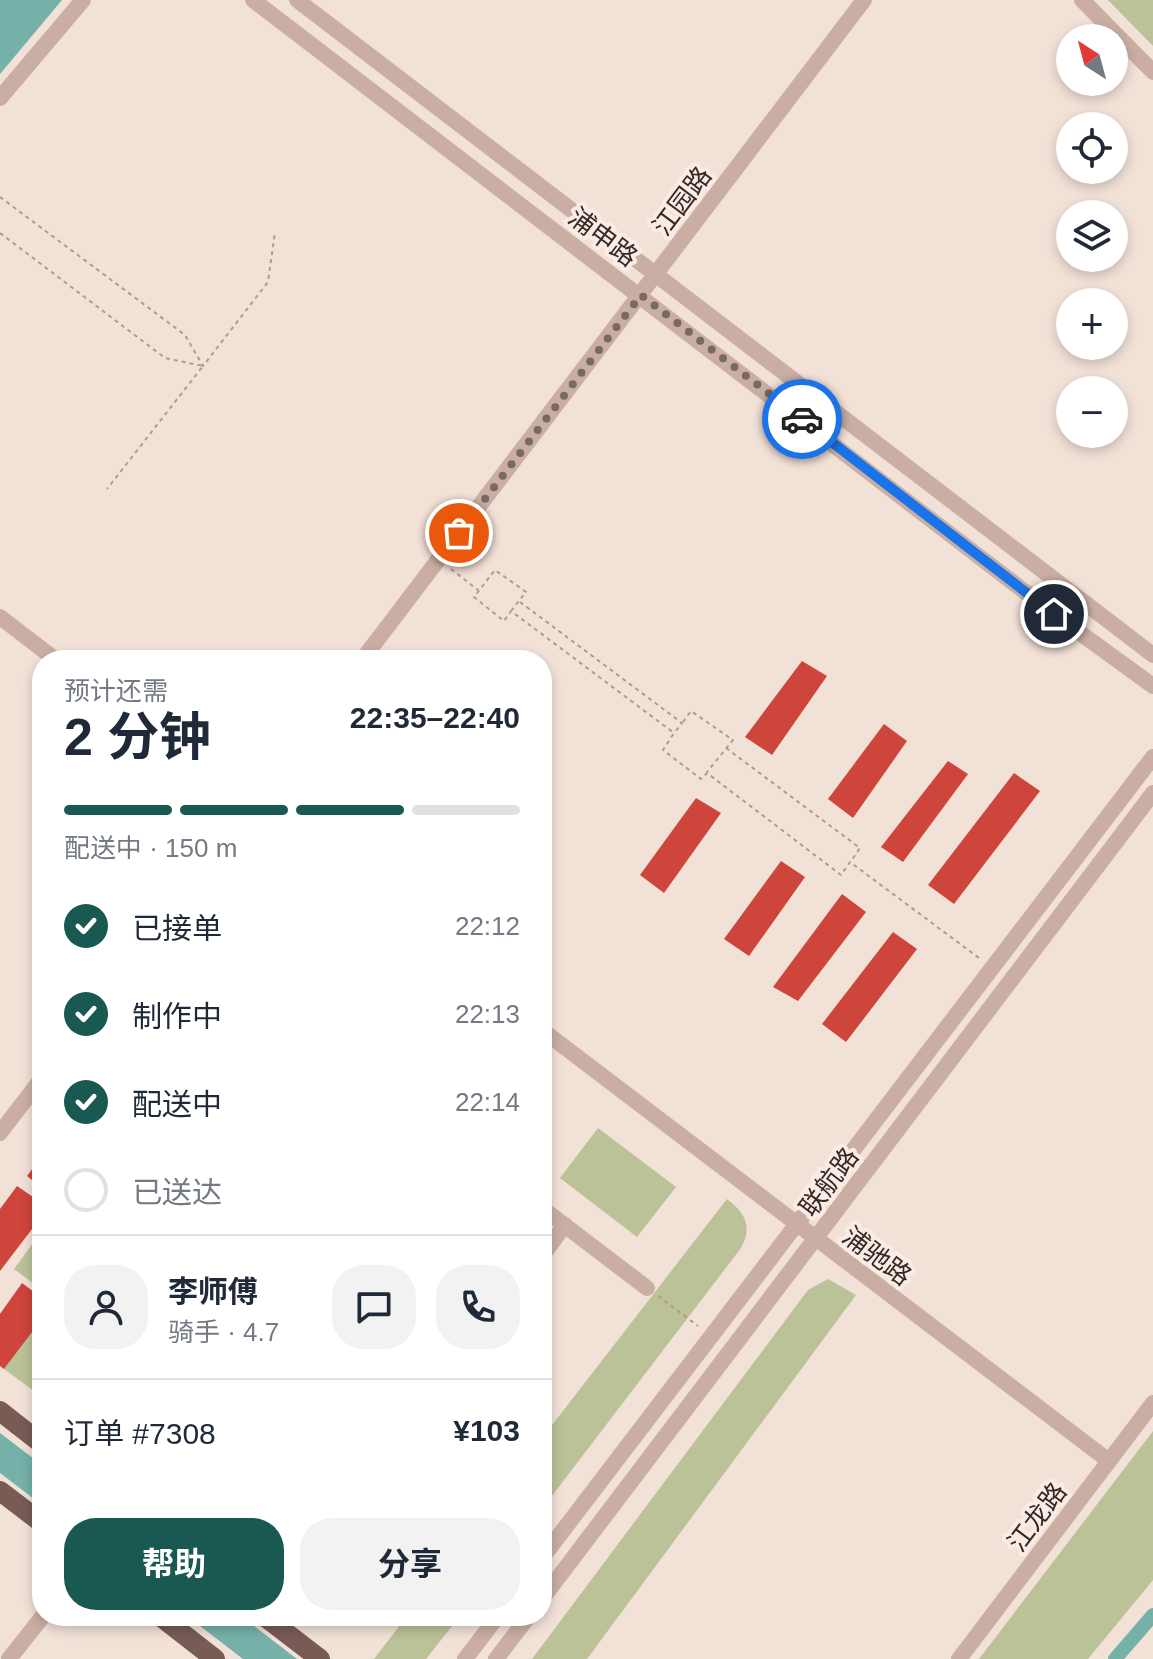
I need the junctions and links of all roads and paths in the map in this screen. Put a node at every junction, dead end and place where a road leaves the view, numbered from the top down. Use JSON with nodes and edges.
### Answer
{"nodes":[{"id":1,"x":83,"y":0,"type":"edge"},
{"id":2,"x":253,"y":0,"type":"edge"},
{"id":3,"x":297,"y":0,"type":"edge"},
{"id":4,"x":864,"y":0,"type":"edge"},
{"id":5,"x":1082,"y":0,"type":"edge"},
{"id":6,"x":1153,"y":72,"type":"edge"},
{"id":7,"x":0,"y":98,"type":"edge"},
{"id":8,"x":0,"y":197,"type":"edge"},
{"id":9,"x":275,"y":232,"type":"dead end"},
{"id":10,"x":0,"y":233,"type":"edge"},
{"id":11,"x":657,"y":274,"type":"junction"},
{"id":12,"x":641,"y":295,"type":"junction"},
{"id":13,"x":203,"y":366,"type":"junction"},
{"id":14,"x":107,"y":489,"type":"dead end"},
{"id":15,"x":448,"y":567,"type":"dead end"},
{"id":16,"x":479,"y":590,"type":"junction"},
{"id":17,"x":519,"y":601,"type":"junction"},
{"id":18,"x":511,"y":611,"type":"junction"},
{"id":19,"x":0,"y":617,"type":"edge"},
{"id":20,"x":43,"y":650,"type":"edge"},
{"id":21,"x":370,"y":650,"type":"edge"},
{"id":22,"x":1153,"y":655,"type":"edge"},
{"id":23,"x":1153,"y":686,"type":"edge"},
{"id":24,"x":682,"y":723,"type":"junction"},
{"id":25,"x":674,"y":733,"type":"junction"},
{"id":26,"x":726,"y":748,"type":"junction"},
{"id":27,"x":1153,"y":757,"type":"edge"},
{"id":28,"x":707,"y":773,"type":"junction"},
{"id":29,"x":1153,"y":793,"type":"edge"},
{"id":30,"x":850,"y":862,"type":"junction"},
{"id":31,"x":993,"y":969,"type":"junction"},
{"id":32,"x":552,"y":1038,"type":"edge"},
{"id":33,"x":32,"y":1090,"type":"edge"},
{"id":34,"x":2,"y":1126,"type":"edge"},
{"id":35,"x":552,"y":1215,"type":"edge"},
{"id":36,"x":565,"y":1225,"type":"junction"},
{"id":37,"x":796,"y":1226,"type":"junction"},
{"id":38,"x":816,"y":1241,"type":"junction"},
{"id":39,"x":552,"y":1243,"type":"edge"},
{"id":40,"x":647,"y":1288,"type":"joint"},
{"id":41,"x":712,"y":1336,"type":"junction"},
{"id":42,"x":1153,"y":1403,"type":"edge"},
{"id":43,"x":0,"y":1411,"type":"edge"},
{"id":44,"x":32,"y":1436,"type":"edge"},
{"id":45,"x":1109,"y":1461,"type":"junction"},
{"id":46,"x":0,"y":1491,"type":"edge"},
{"id":47,"x":32,"y":1515,"type":"edge"},
{"id":48,"x":552,"y":1545,"type":"edge"},
{"id":49,"x":552,"y":1586,"type":"edge"},
{"id":50,"x":35,"y":1626,"type":"edge"},
{"id":51,"x":173,"y":1626,"type":"edge"},
{"id":52,"x":277,"y":1626,"type":"edge"},
{"id":53,"x":490,"y":1626,"type":"edge"},
{"id":54,"x":521,"y":1626,"type":"edge"},
{"id":55,"x":9,"y":1659,"type":"edge"},
{"id":56,"x":215,"y":1659,"type":"edge"},
{"id":57,"x":320,"y":1659,"type":"edge"},
{"id":58,"x":465,"y":1659,"type":"edge"},
{"id":59,"x":496,"y":1659,"type":"edge"},
{"id":60,"x":959,"y":1659,"type":"edge"}],
"edges":[{"from":1,"to":7,"type":"street"},
{"from":2,"to":12,"type":"street","name":"浦申路"},
{"from":3,"to":11,"type":"street","name":"浦申路"},
{"from":4,"to":11,"type":"street","name":"江园路"},
{"from":5,"to":6,"type":"street"},
{"from":8,"to":13,"type":"path"},
{"from":9,"to":13,"type":"path"},
{"from":10,"to":13,"type":"path"},
{"from":11,"to":12,"type":"street","name":"江园路"},
{"from":11,"to":22,"type":"street","name":"浦申路"},
{"from":12,"to":21,"type":"street","name":"江园路"},
{"from":12,"to":23,"type":"street","name":"浦申路"},
{"from":13,"to":14,"type":"path"},
{"from":15,"to":16,"type":"path"},
{"from":16,"to":17,"type":"path"},
{"from":16,"to":18,"type":"path"},
{"from":17,"to":18,"type":"path"},
{"from":17,"to":24,"type":"path"},
{"from":18,"to":25,"type":"path"},
{"from":19,"to":20,"type":"street"},
{"from":24,"to":25,"type":"path"},
{"from":24,"to":26,"type":"path"},
{"from":25,"to":28,"type":"path"},
{"from":26,"to":28,"type":"path"},
{"from":26,"to":30,"type":"path"},
{"from":27,"to":31,"type":"street","name":"联航路"},
{"from":28,"to":30,"type":"path"},
{"from":29,"to":38,"type":"street","name":"联航路"},
{"from":30,"to":31,"type":"path"},
{"from":31,"to":37,"type":"street","name":"联航路"},
{"from":32,"to":37,"type":"street","name":"浦驰路"},
{"from":33,"to":34,"type":"street"},
{"from":35,"to":36,"type":"street"},
{"from":36,"to":39,"type":"street"},
{"from":36,"to":40,"type":"street"},
{"from":37,"to":38,"type":"street","name":"浦驰路"},
{"from":37,"to":41,"type":"street","name":"联航路"},
{"from":38,"to":45,"type":"street","name":"浦驰路"},
{"from":38,"to":49,"type":"street","name":"联航路"},
{"from":40,"to":41,"type":"path"},
{"from":41,"to":48,"type":"street","name":"联航路"},
{"from":42,"to":45,"type":"street","name":"江龙路"},
{"from":43,"to":44,"type":"main road"},
{"from":45,"to":60,"type":"street","name":"江龙路"},
{"from":46,"to":47,"type":"main road"},
{"from":50,"to":55,"type":"street"},
{"from":51,"to":56,"type":"main road"},
{"from":52,"to":57,"type":"main road"},
{"from":53,"to":58,"type":"street"},
{"from":54,"to":59,"type":"street"}]}
